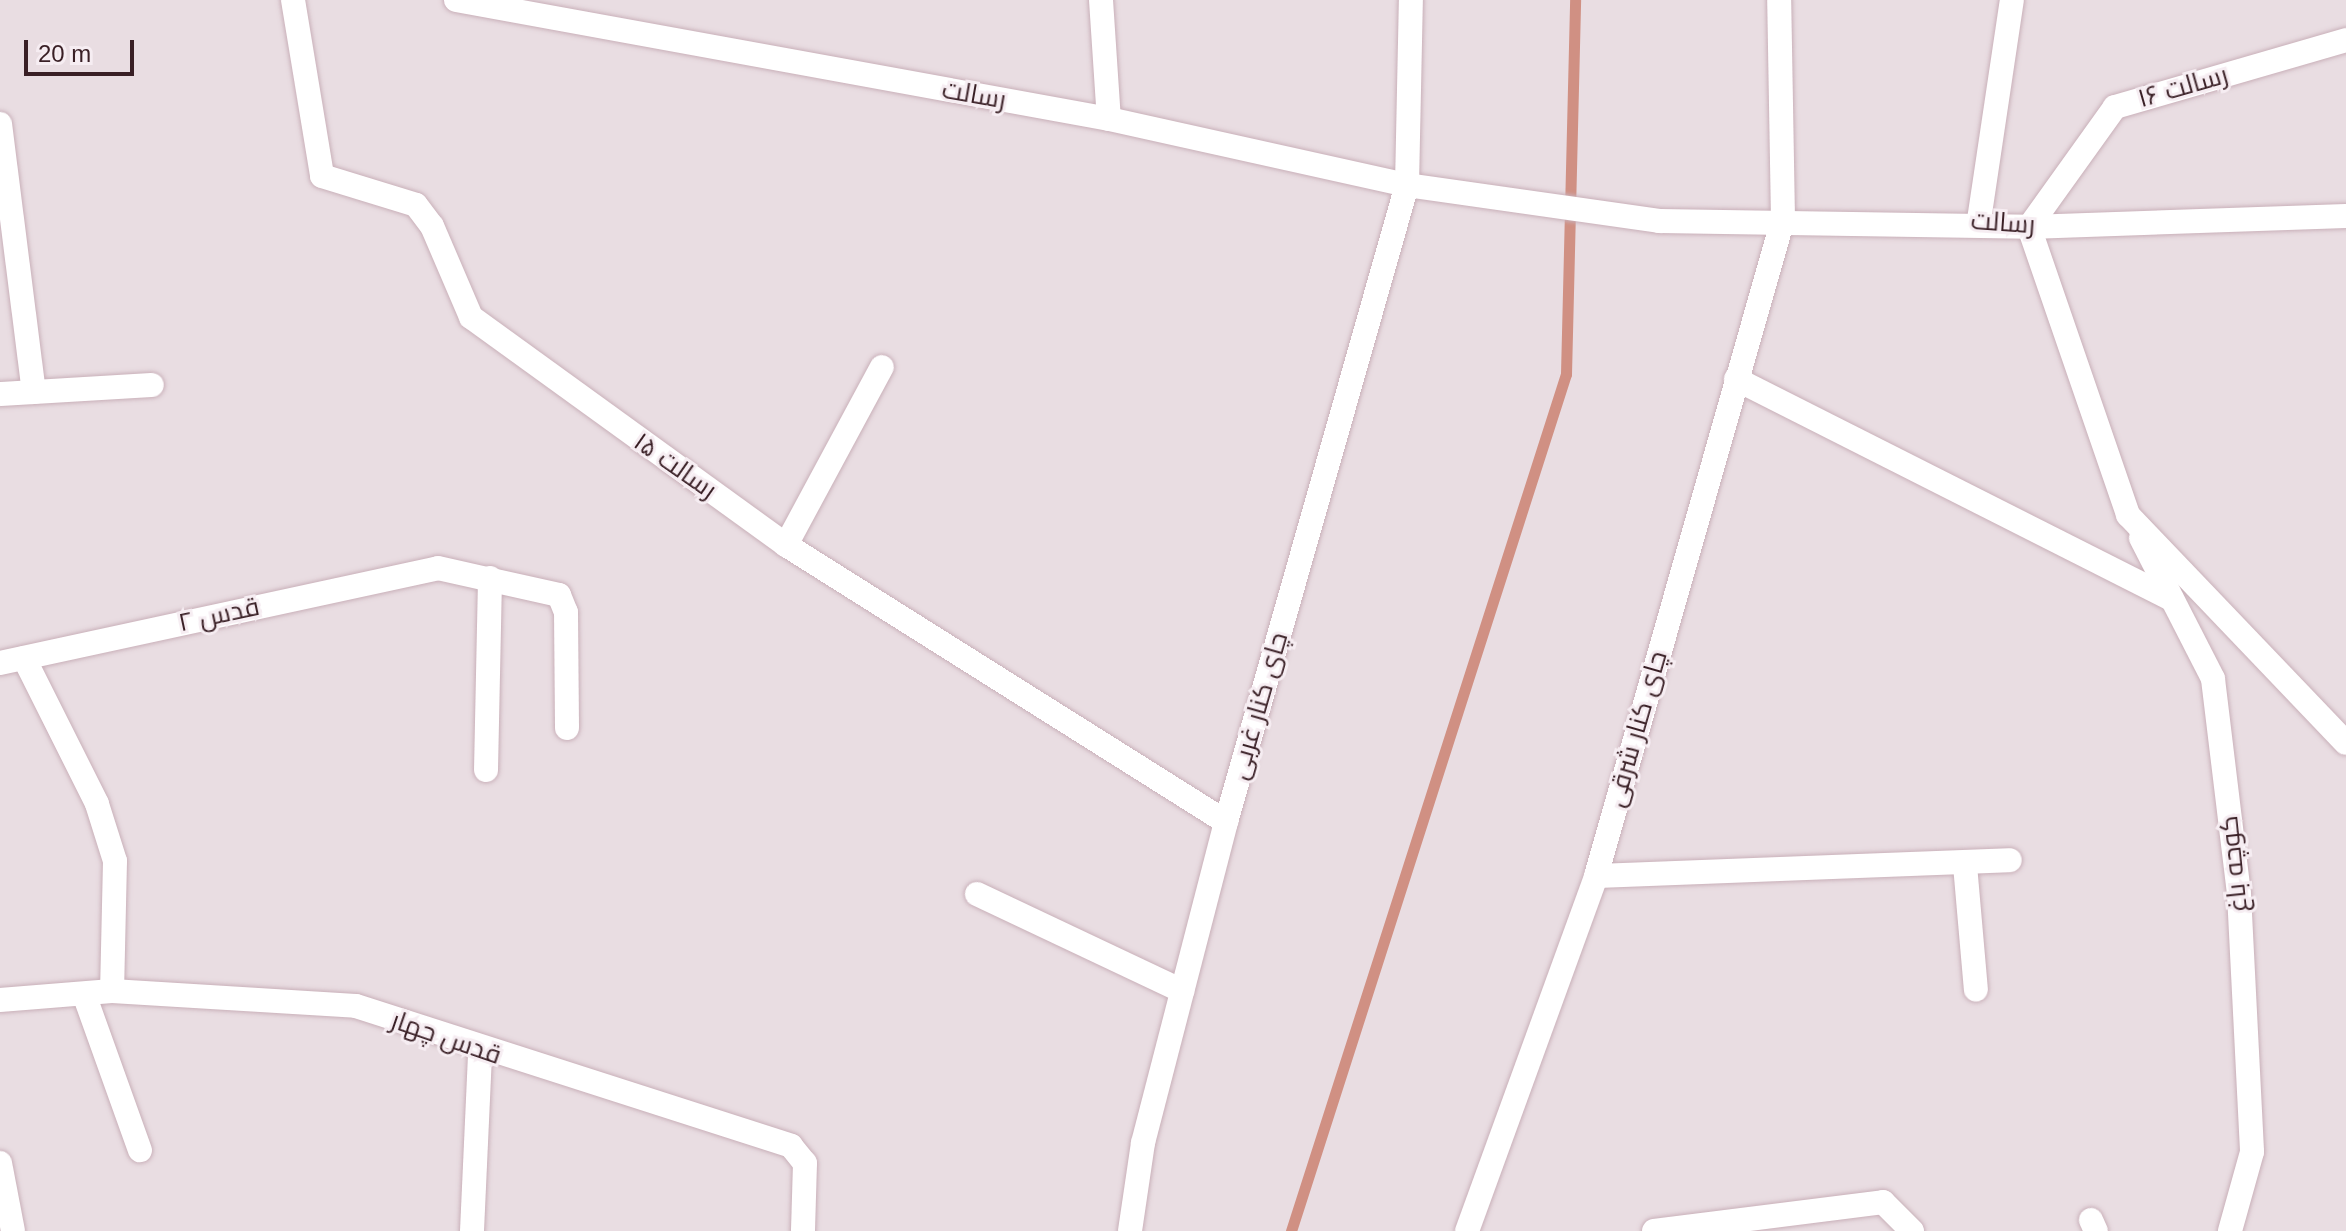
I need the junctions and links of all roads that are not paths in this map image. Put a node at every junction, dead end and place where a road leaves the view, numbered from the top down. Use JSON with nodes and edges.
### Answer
{"nodes":[{"id":1,"x":293,"y":0,"type":"edge"},
{"id":2,"x":456,"y":0,"type":"edge"},
{"id":3,"x":1101,"y":0,"type":"edge"},
{"id":4,"x":1411,"y":0,"type":"edge"},
{"id":5,"x":1779,"y":0,"type":"edge"},
{"id":6,"x":2012,"y":0,"type":"edge"},
{"id":7,"x":2346,"y":40,"type":"edge"},
{"id":8,"x":1109,"y":119,"type":"junction"},
{"id":9,"x":0,"y":124,"type":"edge"},
{"id":10,"x":1407,"y":185,"type":"junction"},
{"id":11,"x":2346,"y":216,"type":"edge"},
{"id":12,"x":1783,"y":219,"type":"junction"},
{"id":13,"x":1979,"y":220,"type":"junction"},
{"id":14,"x":2029,"y":227,"type":"junction"},
{"id":15,"x":882,"y":367,"type":"dead end"},
{"id":16,"x":1736,"y":379,"type":"junction"},
{"id":17,"x":152,"y":385,"type":"dead end"},
{"id":18,"x":34,"y":392,"type":"junction"},
{"id":19,"x":0,"y":394,"type":"edge"},
{"id":20,"x":2128,"y":515,"type":"junction"},
{"id":21,"x":786,"y":545,"type":"junction"},
{"id":22,"x":490,"y":578,"type":"junction"},
{"id":23,"x":2172,"y":599,"type":"junction"},
{"id":24,"x":12,"y":661,"type":"edge"},
{"id":25,"x":567,"y":728,"type":"dead end"},
{"id":26,"x":2346,"y":743,"type":"edge"},
{"id":27,"x":486,"y":770,"type":"dead end"},
{"id":28,"x":1226,"y":822,"type":"junction"},
{"id":29,"x":2010,"y":860,"type":"dead end"},
{"id":30,"x":1965,"y":865,"type":"junction"},
{"id":31,"x":1596,"y":876,"type":"junction"},
{"id":32,"x":977,"y":894,"type":"dead end"},
{"id":33,"x":1976,"y":990,"type":"dead end"},
{"id":34,"x":112,"y":991,"type":"junction"},
{"id":35,"x":1182,"y":991,"type":"junction"},
{"id":36,"x":84,"y":994,"type":"junction"},
{"id":37,"x":0,"y":1000,"type":"edge"},
{"id":38,"x":480,"y":1052,"type":"junction"},
{"id":39,"x":140,"y":1150,"type":"dead end"},
{"id":40,"x":0,"y":1163,"type":"edge"},
{"id":41,"x":13,"y":1231,"type":"edge"},
{"id":42,"x":472,"y":1231,"type":"edge"},
{"id":43,"x":803,"y":1231,"type":"edge"},
{"id":44,"x":1130,"y":1231,"type":"edge"},
{"id":45,"x":1467,"y":1231,"type":"edge"},
{"id":46,"x":1654,"y":1231,"type":"edge"},
{"id":47,"x":1912,"y":1231,"type":"edge"},
{"id":48,"x":2230,"y":1231,"type":"edge"}],
"edges":[{"from":1,"to":21,"type":"street","name":"رسالت ۱۵"},
{"from":2,"to":8,"type":"street","name":"رسالت"},
{"from":3,"to":8,"type":"street"},
{"from":4,"to":10,"type":"street","name":"چای کنار غربی"},
{"from":5,"to":12,"type":"street","name":"چای کنار شرقی"},
{"from":6,"to":13,"type":"street"},
{"from":7,"to":14,"type":"street","name":"رسالت ۱۶"},
{"from":8,"to":10,"type":"street","name":"رسالت"},
{"from":9,"to":18,"type":"street"},
{"from":10,"to":12,"type":"street","name":"رسالت"},
{"from":10,"to":28,"type":"street","name":"چای کنار غربی"},
{"from":11,"to":14,"type":"street","name":"رسالت"},
{"from":12,"to":13,"type":"street","name":"رسالت"},
{"from":12,"to":16,"type":"street","name":"چای کنار شرقی"},
{"from":13,"to":14,"type":"street","name":"رسالت"},
{"from":14,"to":20,"type":"street","name":"کوچه باغ"},
{"from":15,"to":21,"type":"street"},
{"from":16,"to":23,"type":"street"},
{"from":16,"to":31,"type":"street","name":"چای کنار شرقی"},
{"from":17,"to":18,"type":"street"},
{"from":18,"to":19,"type":"street"},
{"from":20,"to":23,"type":"street","name":"کوچه باغ"},
{"from":20,"to":26,"type":"street"},
{"from":21,"to":28,"type":"street","name":"رسالت ۱۵"},
{"from":22,"to":24,"type":"street","name":"قدس ۲"},
{"from":22,"to":25,"type":"street"},
{"from":22,"to":27,"type":"street"},
{"from":23,"to":48,"type":"street","name":"کوچه باغ"},
{"from":24,"to":34,"type":"street"},
{"from":28,"to":35,"type":"street","name":"چای کنار غربی"},
{"from":29,"to":30,"type":"street"},
{"from":30,"to":31,"type":"street"},
{"from":30,"to":33,"type":"street"},
{"from":31,"to":45,"type":"street","name":"چای کنار شرقی"},
{"from":32,"to":35,"type":"street"},
{"from":34,"to":36,"type":"street","name":"قدس چهار"},
{"from":34,"to":38,"type":"street","name":"قدس چهار"},
{"from":35,"to":44,"type":"street","name":"چای کنار غربی"},
{"from":36,"to":37,"type":"street","name":"قدس چهار"},
{"from":36,"to":39,"type":"street"},
{"from":38,"to":42,"type":"street"},
{"from":38,"to":43,"type":"street","name":"قدس چهار"},
{"from":40,"to":41,"type":"street"},
{"from":46,"to":47,"type":"street"}]}
